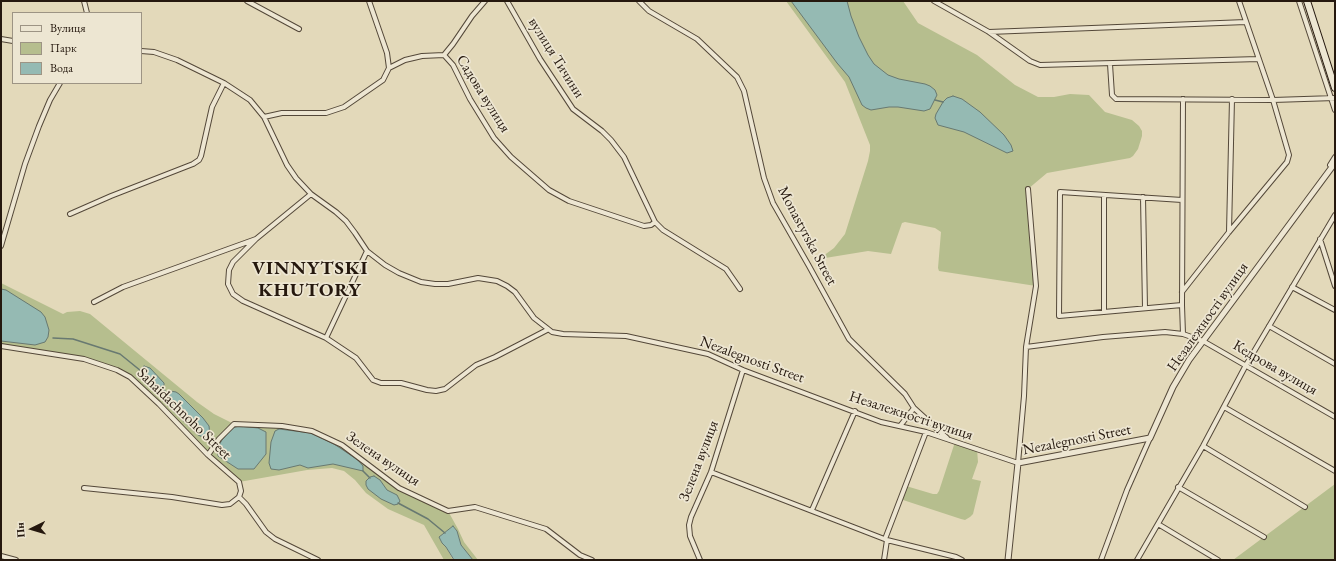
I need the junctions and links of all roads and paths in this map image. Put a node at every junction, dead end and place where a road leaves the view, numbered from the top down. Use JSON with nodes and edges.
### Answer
{"nodes":[{"id":1,"x":84,"y":1,"type":"edge"},
{"id":2,"x":247,"y":1,"type":"edge"},
{"id":3,"x":369,"y":1,"type":"edge"},
{"id":4,"x":485,"y":1,"type":"edge"},
{"id":5,"x":507,"y":1,"type":"edge"},
{"id":6,"x":639,"y":1,"type":"edge"},
{"id":7,"x":934,"y":1,"type":"edge"},
{"id":8,"x":1239,"y":1,"type":"edge"},
{"id":9,"x":1299,"y":1,"type":"edge"},
{"id":10,"x":1306,"y":1,"type":"edge"},
{"id":11,"x":87,"y":12,"type":"edge"},
{"id":12,"x":1246,"y":22,"type":"junction"},
{"id":13,"x":299,"y":29,"type":"dead end"},
{"id":14,"x":989,"y":32,"type":"junction"},
{"id":15,"x":1,"y":39,"type":"edge"},
{"id":16,"x":12,"y":42,"type":"edge"},
{"id":17,"x":142,"y":51,"type":"edge"},
{"id":18,"x":444,"y":55,"type":"junction"},
{"id":19,"x":1259,"y":59,"type":"junction"},
{"id":20,"x":1110,"y":64,"type":"junction"},
{"id":21,"x":389,"y":68,"type":"junction"},
{"id":22,"x":224,"y":83,"type":"junction"},
{"id":23,"x":59,"y":84,"type":"edge"},
{"id":24,"x":1335,"y":88,"type":"edge"},
{"id":25,"x":1333,"y":98,"type":"edge"},
{"id":26,"x":1183,"y":99,"type":"junction"},
{"id":27,"x":1232,"y":99,"type":"junction"},
{"id":28,"x":1273,"y":100,"type":"junction"},
{"id":29,"x":1335,"y":110,"type":"edge"},
{"id":30,"x":264,"y":117,"type":"junction"},
{"id":31,"x":1335,"y":157,"type":"edge"},
{"id":32,"x":1334,"y":164,"type":"edge"},
{"id":33,"x":1028,"y":189,"type":"dead end"},
{"id":34,"x":311,"y":194,"type":"junction"},
{"id":35,"x":1104,"y":195,"type":"junction"},
{"id":36,"x":1143,"y":197,"type":"junction"},
{"id":37,"x":1182,"y":200,"type":"junction"},
{"id":38,"x":70,"y":214,"type":"dead end"},
{"id":39,"x":1335,"y":215,"type":"edge"},
{"id":40,"x":655,"y":222,"type":"junction"},
{"id":41,"x":1229,"y":232,"type":"junction"},
{"id":42,"x":256,"y":239,"type":"junction"},
{"id":43,"x":1320,"y":239,"type":"junction"},
{"id":44,"x":1,"y":246,"type":"edge"},
{"id":45,"x":367,"y":252,"type":"junction"},
{"id":46,"x":1335,"y":286,"type":"edge"},
{"id":47,"x":1292,"y":287,"type":"junction"},
{"id":48,"x":740,"y":289,"type":"dead end"},
{"id":49,"x":1182,"y":292,"type":"junction"},
{"id":50,"x":94,"y":302,"type":"dead end"},
{"id":51,"x":1182,"y":305,"type":"junction"},
{"id":52,"x":1144,"y":308,"type":"junction"},
{"id":53,"x":1335,"y":310,"type":"edge"},
{"id":54,"x":1104,"y":312,"type":"junction"},
{"id":55,"x":1269,"y":326,"type":"junction"},
{"id":56,"x":547,"y":330,"type":"junction"},
{"id":57,"x":1183,"y":334,"type":"junction"},
{"id":58,"x":326,"y":338,"type":"junction"},
{"id":59,"x":1203,"y":341,"type":"junction"},
{"id":60,"x":1,"y":346,"type":"edge"},
{"id":61,"x":1026,"y":347,"type":"junction"},
{"id":62,"x":1335,"y":364,"type":"edge"},
{"id":63,"x":1246,"y":365,"type":"junction"},
{"id":64,"x":743,"y":370,"type":"junction"},
{"id":65,"x":1224,"y":406,"type":"junction"},
{"id":66,"x":914,"y":408,"type":"junction"},
{"id":67,"x":854,"y":411,"type":"junction"},
{"id":68,"x":1335,"y":417,"type":"edge"},
{"id":69,"x":900,"y":426,"type":"junction"},
{"id":70,"x":926,"y":432,"type":"junction"},
{"id":71,"x":1150,"y":438,"type":"junction"},
{"id":72,"x":948,"y":440,"type":"junction"},
{"id":73,"x":1203,"y":446,"type":"junction"},
{"id":74,"x":208,"y":455,"type":"junction"},
{"id":75,"x":1018,"y":463,"type":"junction"},
{"id":76,"x":1335,"y":471,"type":"edge"},
{"id":77,"x":711,"y":472,"type":"junction"},
{"id":78,"x":1178,"y":487,"type":"junction"},
{"id":79,"x":84,"y":488,"type":"dead end"},
{"id":80,"x":239,"y":497,"type":"junction"},
{"id":81,"x":1305,"y":507,"type":"dead end"},
{"id":82,"x":812,"y":510,"type":"junction"},
{"id":83,"x":1158,"y":524,"type":"junction"},
{"id":84,"x":1264,"y":537,"type":"dead end"},
{"id":85,"x":886,"y":540,"type":"junction"},
{"id":86,"x":1,"y":556,"type":"edge"},
{"id":87,"x":16,"y":560,"type":"edge"},
{"id":88,"x":318,"y":560,"type":"edge"},
{"id":89,"x":592,"y":560,"type":"edge"},
{"id":90,"x":700,"y":560,"type":"edge"},
{"id":91,"x":884,"y":560,"type":"edge"},
{"id":92,"x":962,"y":560,"type":"edge"},
{"id":93,"x":1008,"y":560,"type":"edge"},
{"id":94,"x":1101,"y":560,"type":"edge"},
{"id":95,"x":1137,"y":560,"type":"edge"},
{"id":96,"x":1218,"y":560,"type":"edge"}],
"edges":[{"from":1,"to":11,"type":"street"},
{"from":2,"to":13,"type":"street"},
{"from":3,"to":21,"type":"street"},
{"from":4,"to":18,"type":"street"},
{"from":5,"to":40,"type":"street","name":"вулиця Тичини"},
{"from":6,"to":66,"type":"street","name":"Monastyrska Street"},
{"from":7,"to":14,"type":"street"},
{"from":8,"to":12,"type":"street"},
{"from":9,"to":25,"type":"street"},
{"from":10,"to":24,"type":"main road"},
{"from":12,"to":14,"type":"street"},
{"from":12,"to":19,"type":"street"},
{"from":14,"to":20,"type":"street"},
{"from":15,"to":16,"type":"street"},
{"from":17,"to":22,"type":"street"},
{"from":18,"to":21,"type":"street","name":"Садова вулиця"},
{"from":18,"to":40,"type":"street","name":"Садова вулиця"},
{"from":19,"to":20,"type":"street"},
{"from":19,"to":28,"type":"street"},
{"from":20,"to":26,"type":"street"},
{"from":21,"to":30,"type":"street"},
{"from":22,"to":30,"type":"street"},
{"from":22,"to":38,"type":"street"},
{"from":23,"to":44,"type":"street"},
{"from":25,"to":28,"type":"street"},
{"from":25,"to":29,"type":"street"},
{"from":26,"to":27,"type":"street"},
{"from":26,"to":37,"type":"street"},
{"from":27,"to":28,"type":"street"},
{"from":27,"to":41,"type":"street"},
{"from":28,"to":41,"type":"street"},
{"from":30,"to":34,"type":"street"},
{"from":31,"to":32,"type":"street","name":"Незалежності вулиця"},
{"from":32,"to":59,"type":"street","name":"Незалежності вулиця"},
{"from":33,"to":61,"type":"street"},
{"from":34,"to":42,"type":"street"},
{"from":34,"to":45,"type":"street"},
{"from":35,"to":36,"type":"street"},
{"from":35,"to":54,"type":"street"},
{"from":35,"to":54,"type":"street"},
{"from":36,"to":37,"type":"street"},
{"from":36,"to":52,"type":"street"},
{"from":37,"to":49,"type":"street"},
{"from":39,"to":43,"type":"street"},
{"from":40,"to":48,"type":"street"},
{"from":41,"to":49,"type":"street"},
{"from":42,"to":50,"type":"street"},
{"from":42,"to":58,"type":"street"},
{"from":43,"to":46,"type":"street"},
{"from":43,"to":47,"type":"street"},
{"from":45,"to":56,"type":"street"},
{"from":45,"to":58,"type":"street"},
{"from":47,"to":53,"type":"street"},
{"from":47,"to":55,"type":"street"},
{"from":49,"to":51,"type":"street"},
{"from":51,"to":52,"type":"street"},
{"from":51,"to":57,"type":"street"},
{"from":52,"to":54,"type":"street"},
{"from":55,"to":62,"type":"street"},
{"from":55,"to":63,"type":"street"},
{"from":56,"to":58,"type":"street"},
{"from":56,"to":64,"type":"street","name":"Незалежності вулиця"},
{"from":57,"to":59,"type":"street","name":"Кедрова вулиця"},
{"from":57,"to":61,"type":"street","name":"Кедрова вулиця"},
{"from":59,"to":63,"type":"street","name":"Кедрова вулиця"},
{"from":59,"to":71,"type":"street","name":"Незалежності вулиця"},
{"from":60,"to":74,"type":"street","name":"Sahaidachnoho Street"},
{"from":61,"to":75,"type":"street"},
{"from":63,"to":65,"type":"street"},
{"from":63,"to":68,"type":"street","name":"Кедрова вулиця"},
{"from":64,"to":67,"type":"street","name":"Незалежності вулиця"},
{"from":64,"to":77,"type":"street","name":"Зелена вулиця"},
{"from":65,"to":73,"type":"street"},
{"from":65,"to":76,"type":"street"},
{"from":66,"to":69,"type":"street"},
{"from":66,"to":72,"type":"street","name":"Monastyrska Street"},
{"from":67,"to":69,"type":"street","name":"Незалежності вулиця"},
{"from":67,"to":82,"type":"street"},
{"from":69,"to":70,"type":"street","name":"Незалежності вулиця"},
{"from":70,"to":72,"type":"street","name":"Незалежності вулиця"},
{"from":70,"to":85,"type":"street"},
{"from":71,"to":75,"type":"street","name":"Незалежності вулиця"},
{"from":71,"to":94,"type":"street"},
{"from":72,"to":75,"type":"street","name":"Незалежності вулиця"},
{"from":73,"to":78,"type":"street"},
{"from":73,"to":81,"type":"street"},
{"from":74,"to":80,"type":"street","name":"Sahaidachnoho Street"},
{"from":74,"to":89,"type":"street","name":"Зелена вулиця"},
{"from":75,"to":93,"type":"street"},
{"from":77,"to":82,"type":"street"},
{"from":77,"to":90,"type":"street","name":"Зелена вулиця"},
{"from":78,"to":83,"type":"street"},
{"from":78,"to":84,"type":"street"},
{"from":79,"to":80,"type":"street"},
{"from":80,"to":88,"type":"street","name":"Sahaidachnoho Street"},
{"from":82,"to":85,"type":"street"},
{"from":83,"to":95,"type":"street"},
{"from":83,"to":96,"type":"street"},
{"from":85,"to":91,"type":"street"},
{"from":85,"to":92,"type":"street"},
{"from":86,"to":87,"type":"street"}]}
